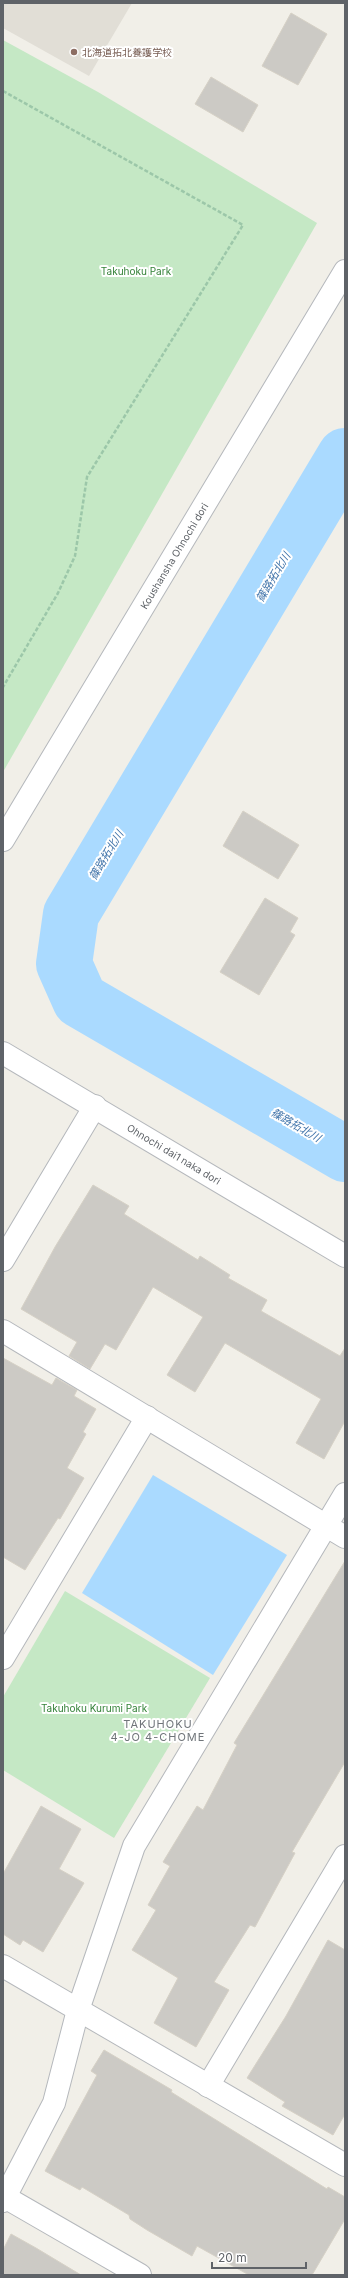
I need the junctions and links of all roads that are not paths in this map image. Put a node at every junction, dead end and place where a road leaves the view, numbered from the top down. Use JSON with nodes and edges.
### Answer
{"nodes":[{"id":1,"x":345,"y":271,"type":"edge"},
{"id":2,"x":3,"y":840,"type":"edge"},
{"id":3,"x":3,"y":1052,"type":"edge"},
{"id":4,"x":95,"y":1106,"type":"junction"},
{"id":5,"x":345,"y":1256,"type":"edge"},
{"id":6,"x":3,"y":1260,"type":"edge"},
{"id":7,"x":3,"y":1331,"type":"edge"},
{"id":8,"x":147,"y":1417,"type":"junction"},
{"id":9,"x":345,"y":1494,"type":"edge"},
{"id":10,"x":326,"y":1525,"type":"junction"},
{"id":11,"x":345,"y":1537,"type":"edge"},
{"id":12,"x":3,"y":1658,"type":"edge"},
{"id":13,"x":345,"y":1856,"type":"edge"},
{"id":14,"x":3,"y":1966,"type":"edge"},
{"id":15,"x":78,"y":2010,"type":"junction"},
{"id":16,"x":208,"y":2086,"type":"junction"},
{"id":17,"x":345,"y":2165,"type":"edge"},
{"id":18,"x":4,"y":2198,"type":"edge"},
{"id":19,"x":140,"y":2275,"type":"edge"}],
"edges":[{"from":1,"to":2,"type":"street","name":"Koushansha Ohnochi dori"},
{"from":3,"to":4,"type":"street","name":"Ohnochi dai1 naka dori"},
{"from":4,"to":5,"type":"street","name":"Ohnochi dai1 naka dori"},
{"from":4,"to":6,"type":"street"},
{"from":7,"to":8,"type":"street"},
{"from":8,"to":10,"type":"street"},
{"from":8,"to":12,"type":"street"},
{"from":9,"to":10,"type":"street"},
{"from":10,"to":11,"type":"street"},
{"from":10,"to":15,"type":"street"},
{"from":13,"to":16,"type":"street"},
{"from":14,"to":15,"type":"street"},
{"from":15,"to":16,"type":"street"},
{"from":15,"to":18,"type":"street"},
{"from":16,"to":17,"type":"street"},
{"from":18,"to":19,"type":"street"}]}
